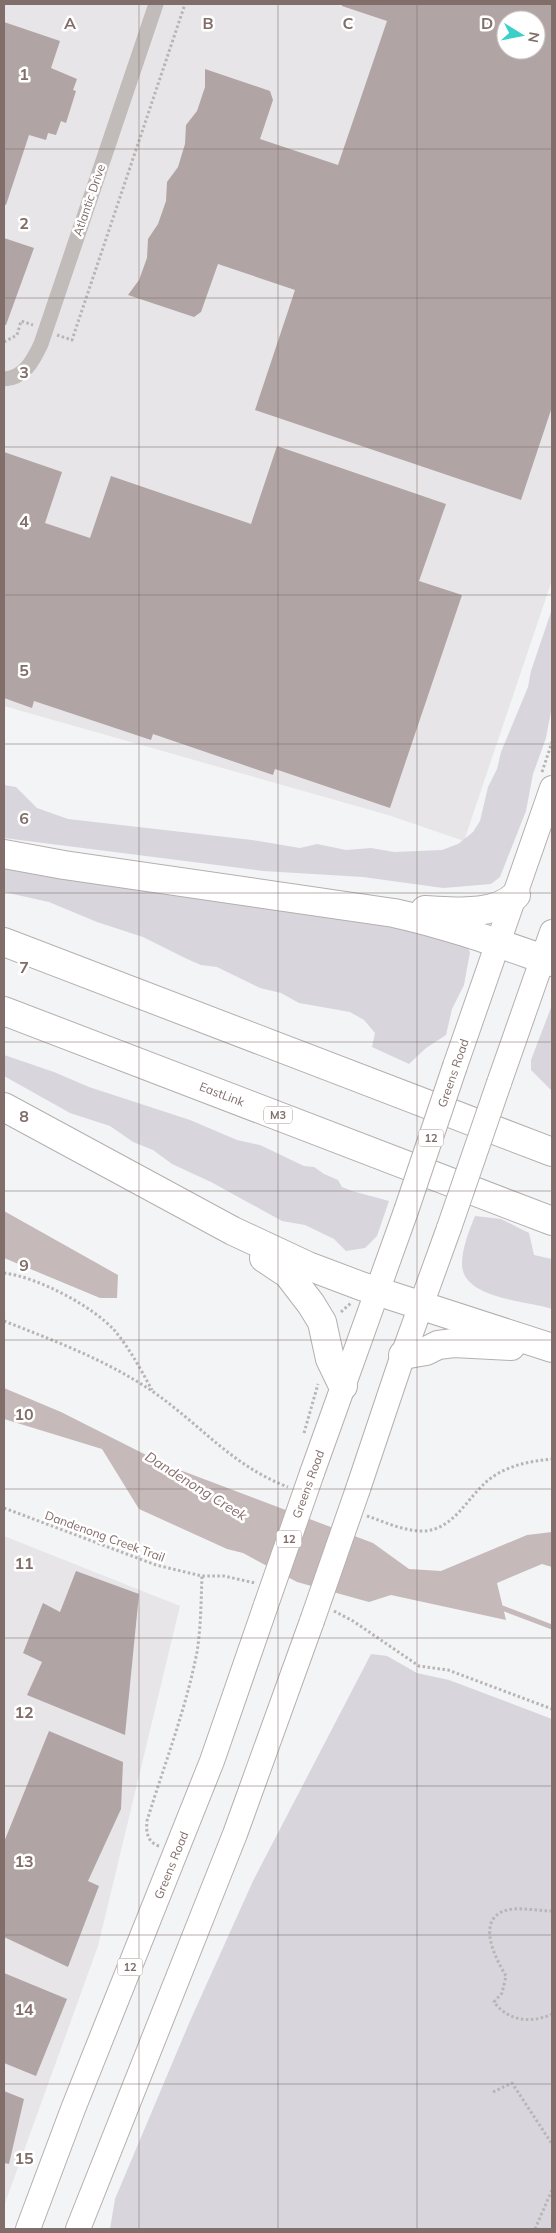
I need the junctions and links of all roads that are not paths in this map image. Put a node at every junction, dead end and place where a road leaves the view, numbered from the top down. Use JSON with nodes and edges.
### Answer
{"nodes":[{"id":1,"x":156,"y":4,"type":"edge"},
{"id":2,"x":4,"y":379,"type":"edge"},
{"id":3,"x":552,"y":788,"type":"edge"},
{"id":4,"x":4,"y":854,"type":"edge"},
{"id":5,"x":516,"y":895,"type":"junction"},
{"id":6,"x":356,"y":907,"type":"junction"},
{"id":7,"x":552,"y":932,"type":"edge"},
{"id":8,"x":4,"y":942,"type":"edge"},
{"id":9,"x":499,"y":943,"type":"junction"},
{"id":10,"x":548,"y":961,"type":"edge"},
{"id":11,"x":4,"y":1011,"type":"edge"},
{"id":12,"x":4,"y":1107,"type":"edge"},
{"id":13,"x":552,"y":1152,"type":"edge"},
{"id":14,"x":552,"y":1221,"type":"edge"},
{"id":15,"x":233,"y":1231,"type":"junction"},
{"id":16,"x":378,"y":1291,"type":"junction"},
{"id":17,"x":422,"y":1306,"type":"junction"},
{"id":18,"x":552,"y":1350,"type":"edge"},
{"id":19,"x":403,"y":1355,"type":"junction"},
{"id":20,"x":343,"y":1386,"type":"junction"},
{"id":21,"x":28,"y":2229,"type":"edge"},
{"id":22,"x":78,"y":2229,"type":"edge"}],
"edges":[{"from":1,"to":2,"type":"street","name":"Atlantic Drive"},
{"from":3,"to":5,"type":"main road","name":"Greens Road","number":"12"},
{"from":4,"to":6,"type":"highway"},
{"from":5,"to":6,"type":"highway"},
{"from":5,"to":9,"type":"main road","name":"Greens Road","number":"12"},
{"from":6,"to":9,"type":"highway"},
{"from":7,"to":10,"type":"main road"},
{"from":8,"to":13,"type":"highway"},
{"from":9,"to":10,"type":"highway"},
{"from":9,"to":16,"type":"main road","name":"Greens Road","number":"12","bridge":true},
{"from":10,"to":17,"type":"main road","bridge":true},
{"from":11,"to":14,"type":"highway","name":"EastLink","number":"M3"},
{"from":12,"to":15,"type":"highway"},
{"from":15,"to":16,"type":"highway"},
{"from":15,"to":20,"type":"highway"},
{"from":16,"to":17,"type":"highway"},
{"from":16,"to":20,"type":"main road","name":"Greens Road","number":"12"},
{"from":17,"to":18,"type":"highway"},
{"from":17,"to":19,"type":"main road"},
{"from":18,"to":19,"type":"highway"},
{"from":19,"to":22,"type":"main road","bridge":true},
{"from":20,"to":21,"type":"main road","name":"Greens Road","number":"12","bridge":true}]}
